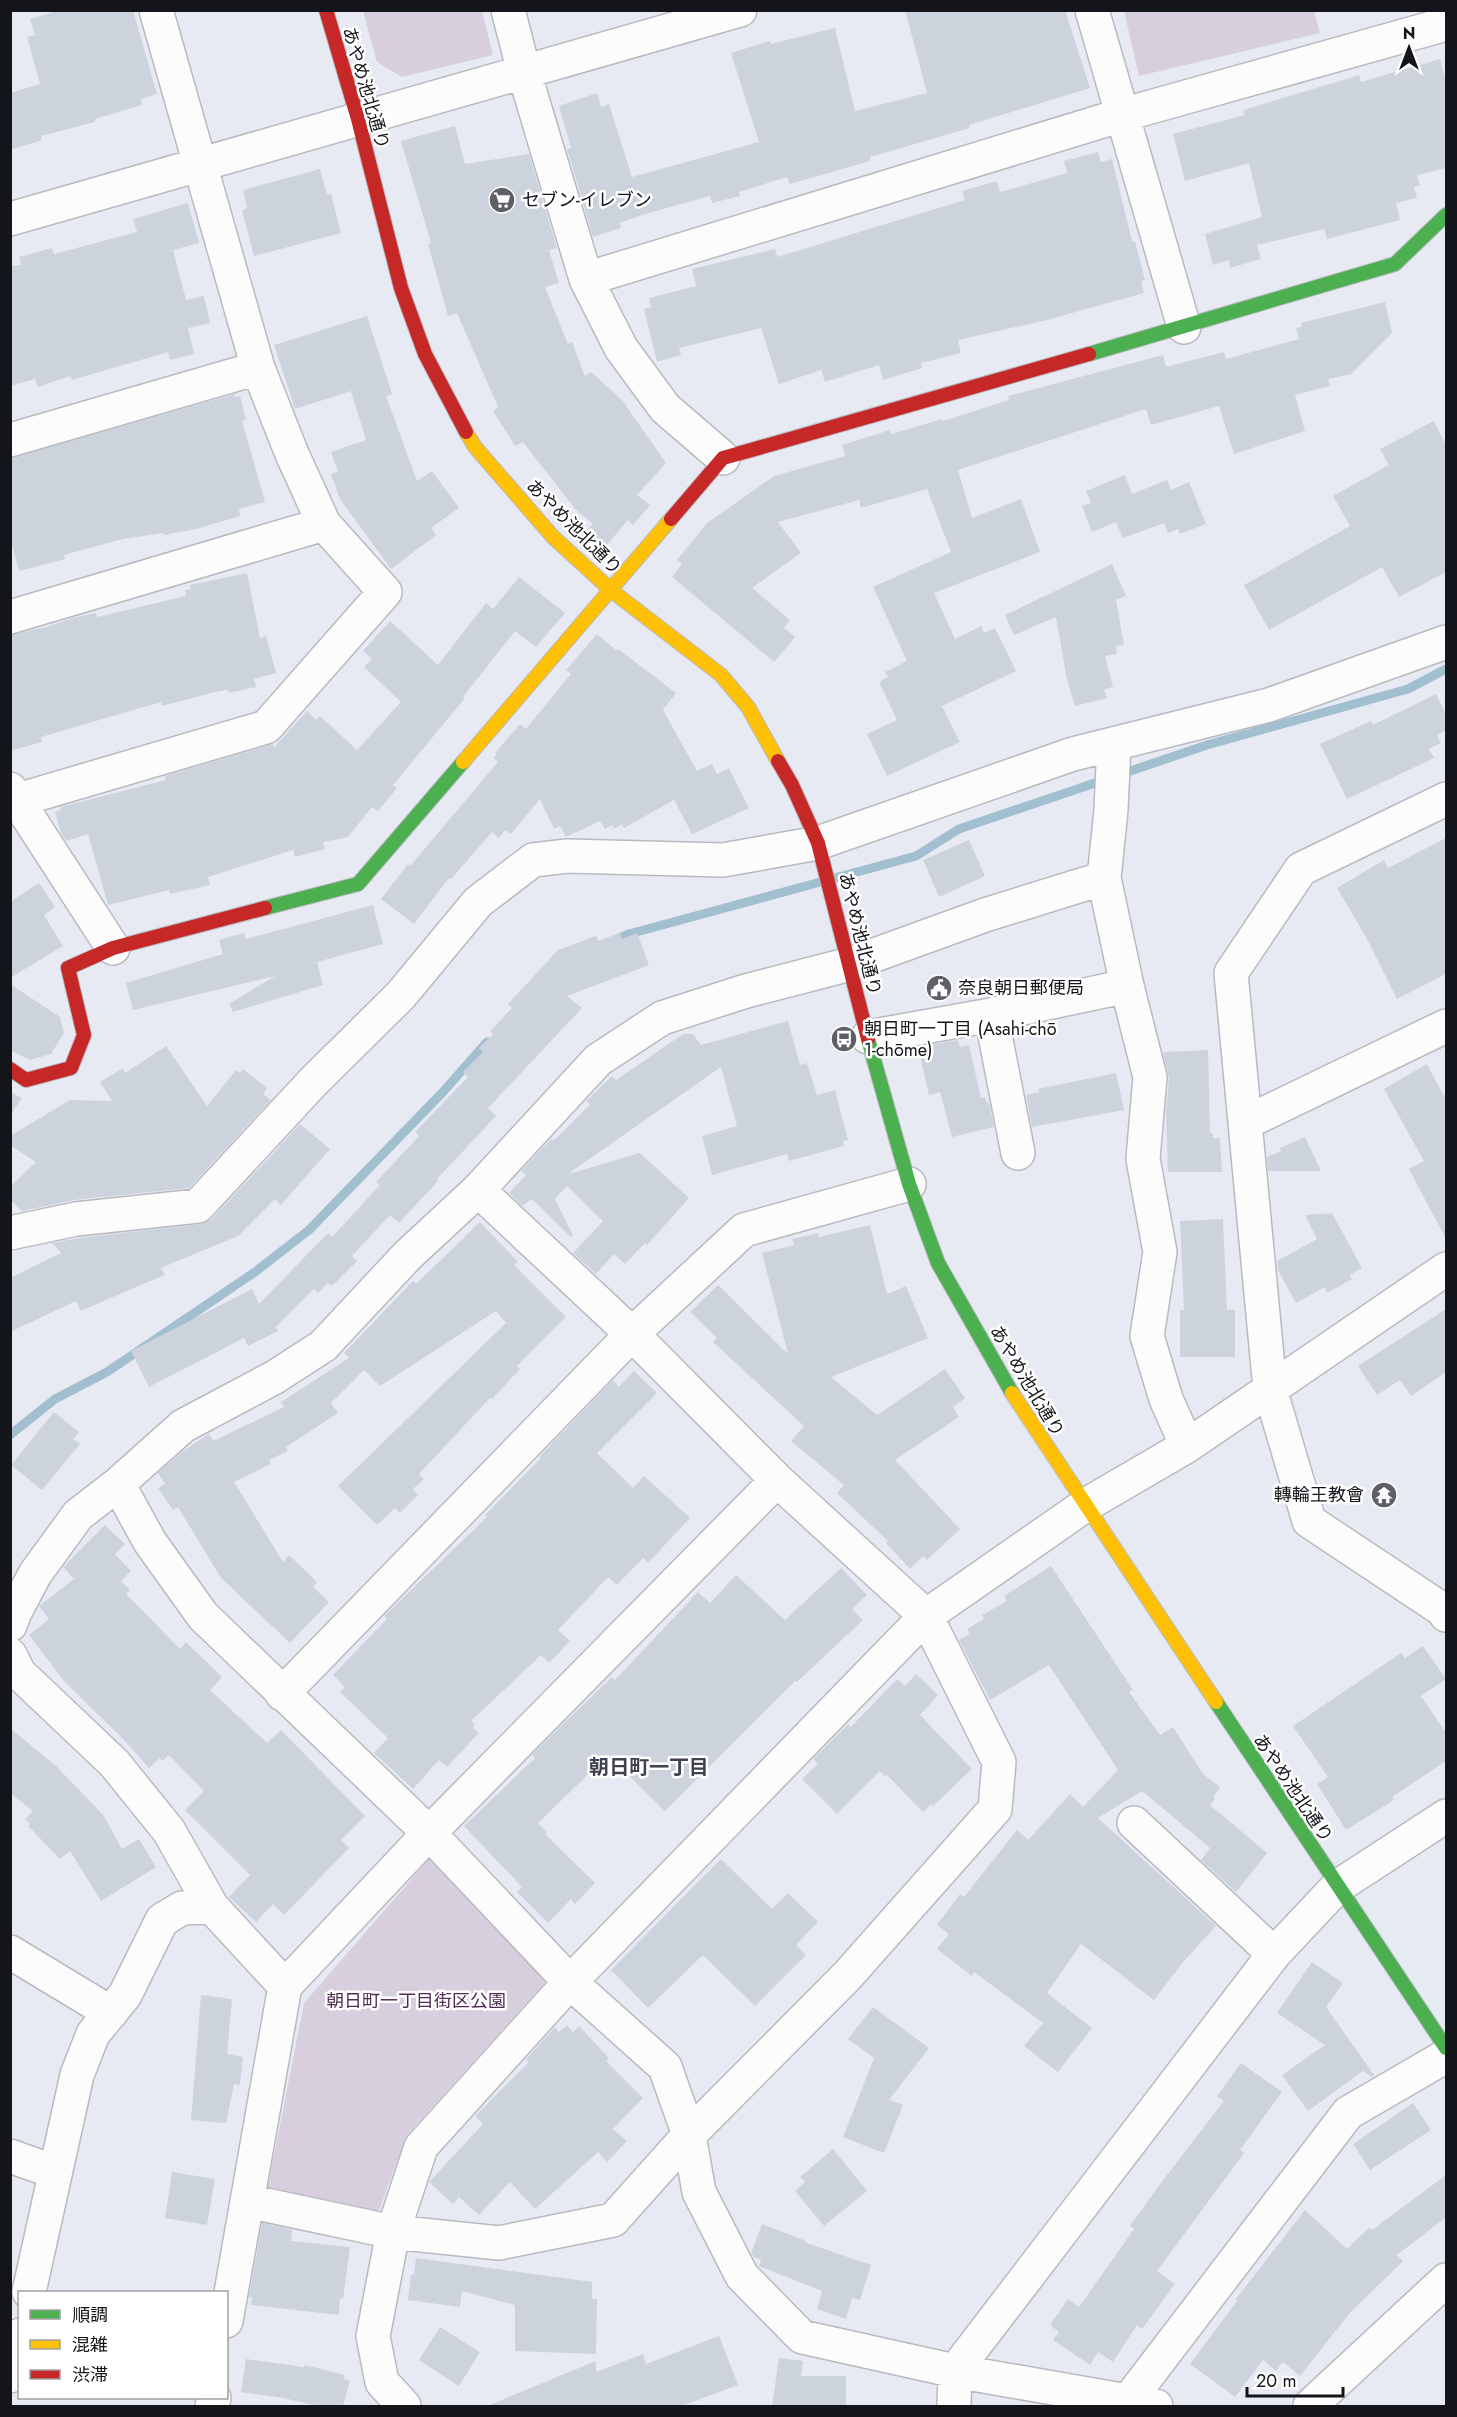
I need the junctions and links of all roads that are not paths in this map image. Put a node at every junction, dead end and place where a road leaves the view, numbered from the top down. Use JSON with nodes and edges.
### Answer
{"nodes":[{"id":1,"x":156,"y":10,"type":"edge"},
{"id":2,"x":326,"y":10,"type":"edge"},
{"id":3,"x":508,"y":10,"type":"edge"},
{"id":4,"x":740,"y":10,"type":"edge"},
{"id":5,"x":1092,"y":10,"type":"edge"},
{"id":6,"x":1446,"y":24,"type":"edge"},
{"id":7,"x":524,"y":72,"type":"junction"},
{"id":8,"x":1122,"y":115,"type":"junction"},
{"id":9,"x":358,"y":119,"type":"junction"},
{"id":10,"x":200,"y":165,"type":"junction"},
{"id":11,"x":1446,"y":216,"type":"edge"},
{"id":12,"x":10,"y":219,"type":"edge"},
{"id":13,"x":586,"y":279,"type":"junction"},
{"id":14,"x":1184,"y":327,"type":"junction"},
{"id":15,"x":258,"y":368,"type":"junction"},
{"id":16,"x":10,"y":440,"type":"edge"},
{"id":17,"x":723,"y":458,"type":"junction"},
{"id":18,"x":324,"y":524,"type":"junction"},
{"id":19,"x":612,"y":591,"type":"junction"},
{"id":20,"x":10,"y":617,"type":"edge"},
{"id":21,"x":1446,"y":642,"type":"edge"},
{"id":22,"x":1114,"y":744,"type":"junction"},
{"id":23,"x":14,"y":794,"type":"edge"},
{"id":24,"x":1446,"y":799,"type":"edge"},
{"id":25,"x":818,"y":843,"type":"junction"},
{"id":26,"x":1104,"y":878,"type":"junction"},
{"id":27,"x":113,"y":948,"type":"junction"},
{"id":28,"x":850,"y":964,"type":"junction"},
{"id":29,"x":1127,"y":986,"type":"junction"},
{"id":30,"x":992,"y":1015,"type":"junction"},
{"id":31,"x":1446,"y":1026,"type":"edge"},
{"id":32,"x":867,"y":1037,"type":"junction"},
{"id":33,"x":10,"y":1069,"type":"edge"},
{"id":34,"x":1247,"y":1122,"type":"junction"},
{"id":35,"x":1018,"y":1153,"type":"dead end"},
{"id":36,"x":909,"y":1184,"type":"junction"},
{"id":37,"x":478,"y":1190,"type":"junction"},
{"id":38,"x":10,"y":1233,"type":"edge"},
{"id":39,"x":1446,"y":1269,"type":"edge"},
{"id":40,"x":632,"y":1334,"type":"junction"},
{"id":41,"x":1270,"y":1389,"type":"junction"},
{"id":42,"x":1187,"y":1446,"type":"junction"},
{"id":43,"x":777,"y":1480,"type":"junction"},
{"id":44,"x":118,"y":1484,"type":"junction"},
{"id":45,"x":1084,"y":1506,"type":"junction"},
{"id":46,"x":1446,"y":1616,"type":"edge"},
{"id":47,"x":926,"y":1617,"type":"junction"},
{"id":48,"x":10,"y":1625,"type":"edge"},
{"id":49,"x":10,"y":1655,"type":"edge"},
{"id":50,"x":282,"y":1694,"type":"junction"},
{"id":51,"x":1446,"y":1816,"type":"edge"},
{"id":52,"x":1134,"y":1823,"type":"dead end"},
{"id":53,"x":429,"y":1833,"type":"junction"},
{"id":54,"x":1337,"y":1887,"type":"junction"},
{"id":55,"x":212,"y":1907,"type":"junction"},
{"id":56,"x":10,"y":1952,"type":"edge"},
{"id":57,"x":1274,"y":1954,"type":"junction"},
{"id":58,"x":570,"y":1982,"type":"junction"},
{"id":59,"x":285,"y":1986,"type":"junction"},
{"id":60,"x":111,"y":2013,"type":"junction"},
{"id":61,"x":1446,"y":2048,"type":"edge"},
{"id":62,"x":1446,"y":2056,"type":"edge"},
{"id":63,"x":689,"y":2135,"type":"junction"},
{"id":64,"x":10,"y":2156,"type":"edge"},
{"id":65,"x":55,"y":2172,"type":"junction"},
{"id":66,"x":247,"y":2201,"type":"junction"},
{"id":67,"x":393,"y":2232,"type":"junction"},
{"id":68,"x":1446,"y":2280,"type":"edge"},
{"id":69,"x":29,"y":2291,"type":"edge"},
{"id":70,"x":228,"y":2310,"type":"edge"},
{"id":71,"x":18,"y":2343,"type":"edge"},
{"id":72,"x":955,"y":2371,"type":"junction"},
{"id":73,"x":10,"y":2376,"type":"edge"},
{"id":74,"x":1142,"y":2404,"type":"edge"},
{"id":75,"x":404,"y":2406,"type":"edge"},
{"id":76,"x":954,"y":2406,"type":"edge"},
{"id":77,"x":1310,"y":2406,"type":"edge"}],
"edges":[{"from":1,"to":10,"type":"street"},
{"from":2,"to":9,"type":"street","name":"あやめ池北通り"},
{"from":3,"to":7,"type":"street"},
{"from":4,"to":7,"type":"street"},
{"from":5,"to":8,"type":"street"},
{"from":6,"to":8,"type":"street"},
{"from":7,"to":9,"type":"street"},
{"from":7,"to":13,"type":"street"},
{"from":8,"to":13,"type":"street"},
{"from":8,"to":14,"type":"street"},
{"from":9,"to":10,"type":"street"},
{"from":9,"to":19,"type":"street","name":"あやめ池北通り"},
{"from":10,"to":12,"type":"street"},
{"from":10,"to":15,"type":"street"},
{"from":11,"to":14,"type":"street"},
{"from":13,"to":17,"type":"street"},
{"from":14,"to":17,"type":"street"},
{"from":15,"to":16,"type":"street"},
{"from":15,"to":18,"type":"street"},
{"from":17,"to":19,"type":"street"},
{"from":18,"to":20,"type":"street"},
{"from":18,"to":23,"type":"street"},
{"from":19,"to":25,"type":"street","name":"あやめ池北通り"},
{"from":19,"to":27,"type":"street"},
{"from":21,"to":22,"type":"street"},
{"from":22,"to":25,"type":"street"},
{"from":22,"to":26,"type":"street"},
{"from":23,"to":27,"type":"street"},
{"from":24,"to":34,"type":"street"},
{"from":25,"to":28,"type":"street","name":"あやめ池北通り"},
{"from":25,"to":38,"type":"street"},
{"from":26,"to":28,"type":"street"},
{"from":26,"to":29,"type":"street"},
{"from":27,"to":33,"type":"street"},
{"from":28,"to":32,"type":"street","name":"あやめ池北通り"},
{"from":28,"to":37,"type":"street"},
{"from":29,"to":30,"type":"street"},
{"from":29,"to":42,"type":"street"},
{"from":30,"to":32,"type":"street"},
{"from":30,"to":35,"type":"street"},
{"from":31,"to":34,"type":"street"},
{"from":32,"to":36,"type":"street","name":"あやめ池北通り"},
{"from":34,"to":41,"type":"street"},
{"from":36,"to":40,"type":"street"},
{"from":36,"to":45,"type":"street","name":"あやめ池北通り"},
{"from":37,"to":40,"type":"street"},
{"from":37,"to":44,"type":"street"},
{"from":39,"to":41,"type":"street"},
{"from":40,"to":43,"type":"street"},
{"from":40,"to":50,"type":"street"},
{"from":41,"to":42,"type":"street"},
{"from":41,"to":46,"type":"street"},
{"from":42,"to":45,"type":"street"},
{"from":43,"to":47,"type":"street"},
{"from":43,"to":53,"type":"street"},
{"from":44,"to":48,"type":"street"},
{"from":44,"to":50,"type":"street"},
{"from":45,"to":47,"type":"street"},
{"from":45,"to":54,"type":"street","name":"あやめ池北通り"},
{"from":47,"to":58,"type":"street"},
{"from":47,"to":63,"type":"street"},
{"from":49,"to":55,"type":"street"},
{"from":50,"to":53,"type":"street"},
{"from":51,"to":54,"type":"street"},
{"from":52,"to":57,"type":"street"},
{"from":53,"to":58,"type":"street"},
{"from":53,"to":59,"type":"street"},
{"from":54,"to":57,"type":"street"},
{"from":54,"to":61,"type":"street","name":"あやめ池北通り"},
{"from":55,"to":59,"type":"street"},
{"from":55,"to":60,"type":"street"},
{"from":56,"to":60,"type":"street"},
{"from":57,"to":72,"type":"street"},
{"from":58,"to":63,"type":"street"},
{"from":58,"to":67,"type":"street"},
{"from":59,"to":66,"type":"street"},
{"from":60,"to":65,"type":"street"},
{"from":62,"to":74,"type":"street"},
{"from":63,"to":67,"type":"street"},
{"from":63,"to":72,"type":"street"},
{"from":64,"to":65,"type":"street"},
{"from":65,"to":69,"type":"street"},
{"from":66,"to":67,"type":"street"},
{"from":66,"to":70,"type":"street"},
{"from":67,"to":75,"type":"street"},
{"from":68,"to":77,"type":"street"},
{"from":71,"to":73,"type":"street"},
{"from":72,"to":74,"type":"street"},
{"from":72,"to":76,"type":"street"}]}
